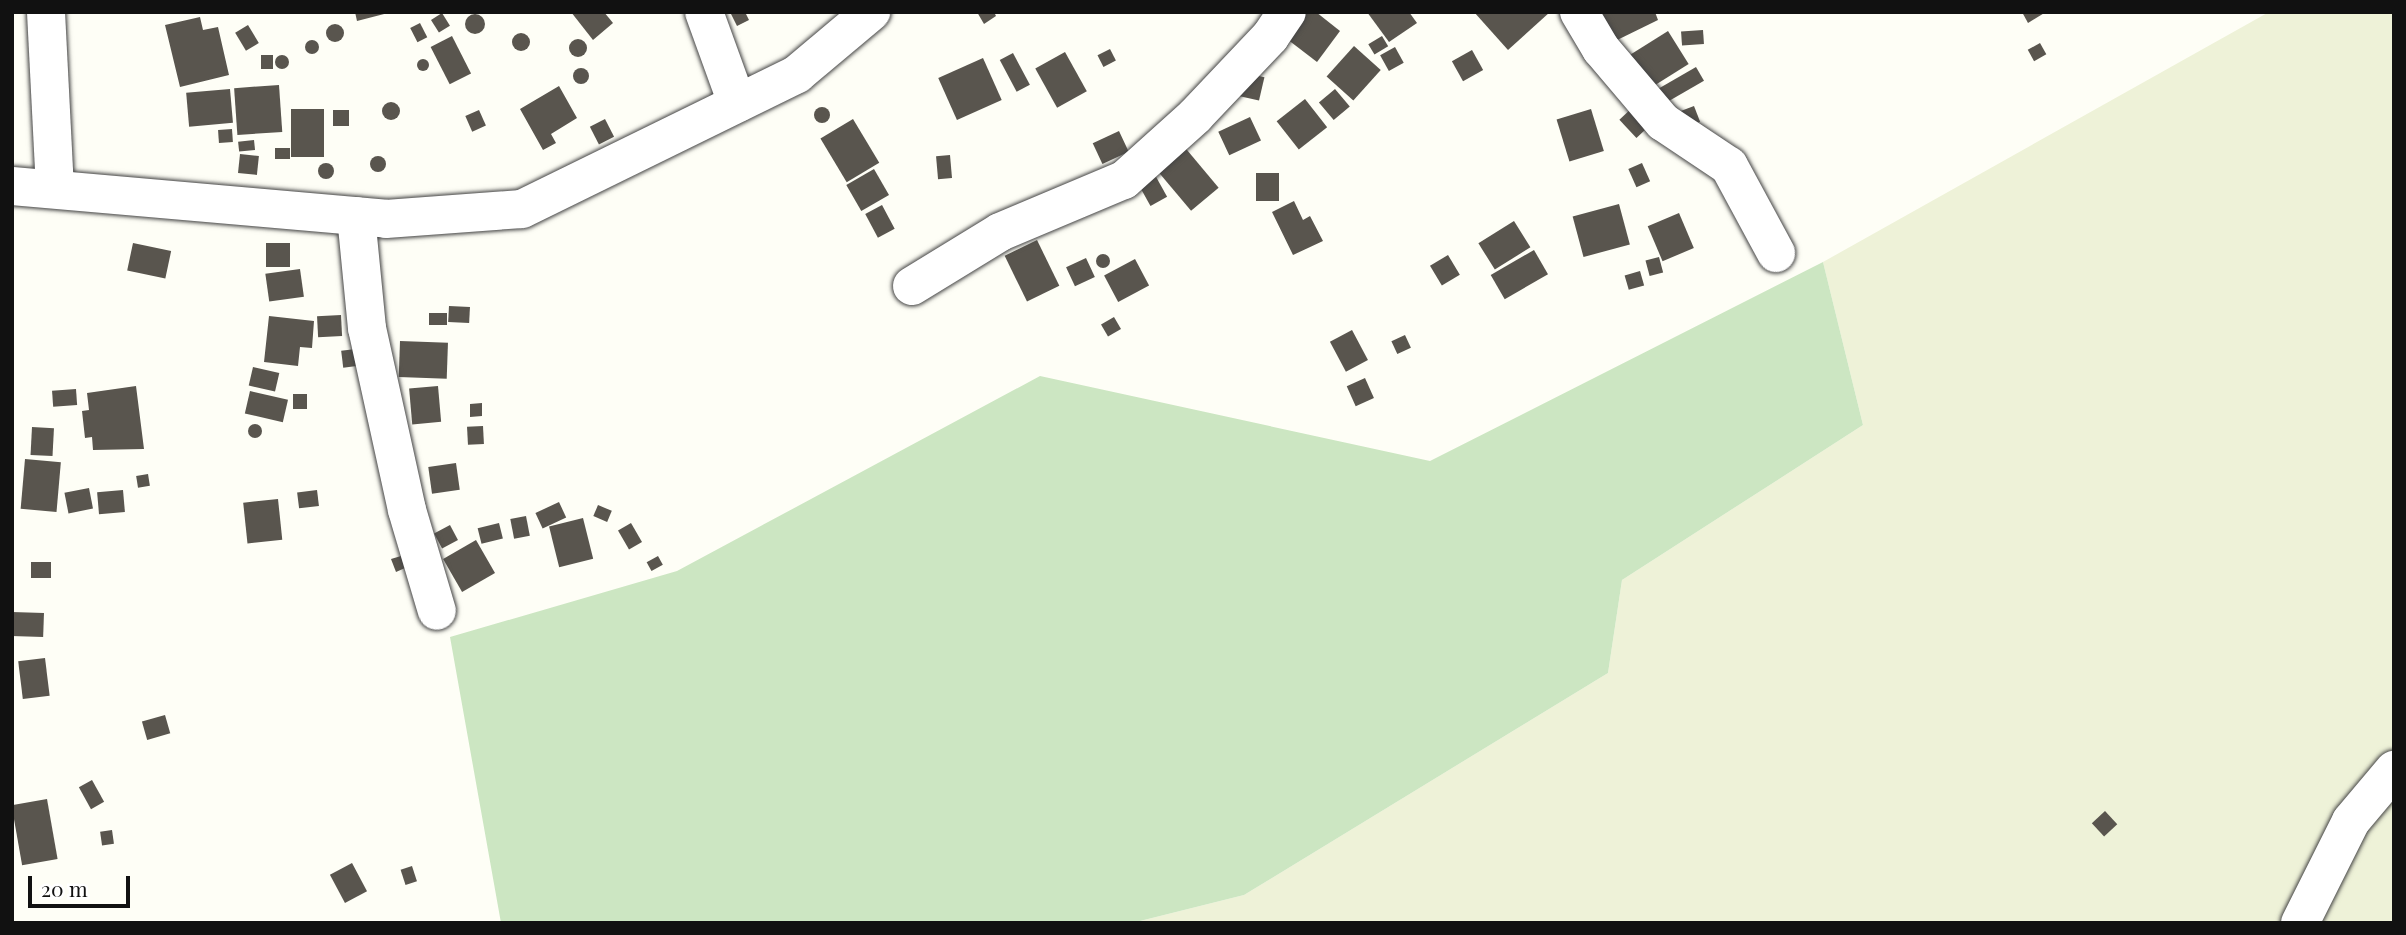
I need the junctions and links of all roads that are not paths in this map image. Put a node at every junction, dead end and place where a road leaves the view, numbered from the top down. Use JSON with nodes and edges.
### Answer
{"nodes":[{"id":1,"x":46,"y":12,"type":"edge"},
{"id":2,"x":704,"y":12,"type":"edge"},
{"id":3,"x":871,"y":12,"type":"edge"},
{"id":4,"x":1287,"y":12,"type":"edge"},
{"id":5,"x":1579,"y":12,"type":"edge"},
{"id":6,"x":737,"y":103,"type":"junction"},
{"id":7,"x":12,"y":186,"type":"edge"},
{"id":8,"x":55,"y":189,"type":"junction"},
{"id":9,"x":356,"y":216,"type":"junction"},
{"id":10,"x":1776,"y":253,"type":"dead end"},
{"id":11,"x":912,"y":286,"type":"dead end"},
{"id":12,"x":437,"y":611,"type":"dead end"},
{"id":13,"x":2394,"y":770,"type":"edge"},
{"id":14,"x":2300,"y":923,"type":"edge"}],
"edges":[{"from":1,"to":8,"type":"street"},
{"from":2,"to":6,"type":"street"},
{"from":3,"to":6,"type":"street"},
{"from":4,"to":11,"type":"street"},
{"from":5,"to":10,"type":"street"},
{"from":6,"to":9,"type":"street"},
{"from":7,"to":8,"type":"street"},
{"from":8,"to":9,"type":"street"},
{"from":9,"to":12,"type":"street"},
{"from":13,"to":14,"type":"street"}]}
